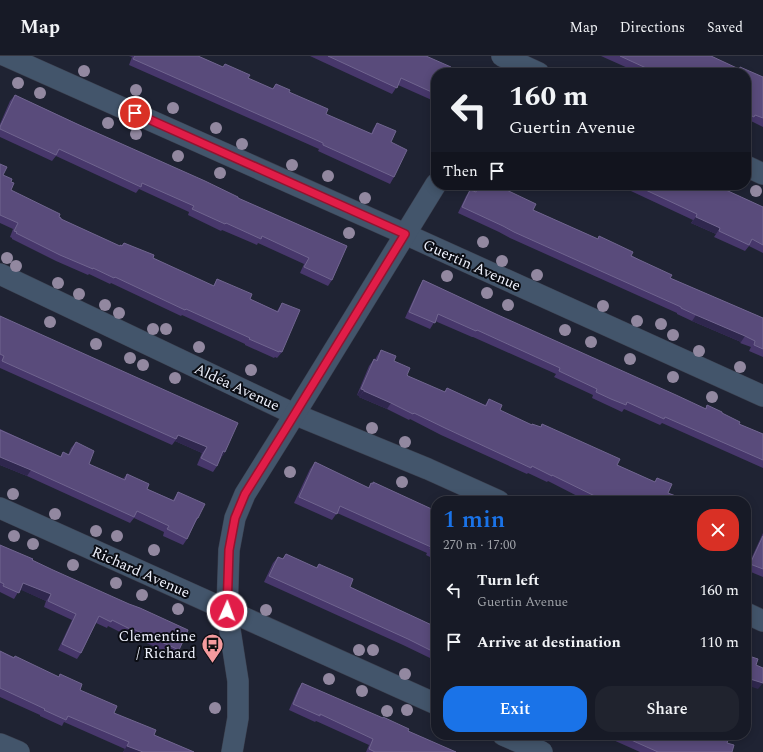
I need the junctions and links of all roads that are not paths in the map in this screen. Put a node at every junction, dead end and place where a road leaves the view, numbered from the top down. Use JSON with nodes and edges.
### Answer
{"nodes":[{"id":1,"x":6,"y":56,"type":"edge"},
{"id":2,"x":508,"y":61,"type":"edge"},
{"id":3,"x":526,"y":68,"type":"edge"},
{"id":4,"x":751,"y":168,"type":"edge"},
{"id":5,"x":763,"y":174,"type":"edge"},
{"id":6,"x":432,"y":190,"type":"edge"},
{"id":7,"x":405,"y":234,"type":"junction"},
{"id":8,"x":0,"y":274,"type":"edge"},
{"id":9,"x":763,"y":396,"type":"edge"},
{"id":10,"x":294,"y":414,"type":"junction"},
{"id":11,"x":488,"y":496,"type":"edge"},
{"id":12,"x":0,"y":508,"type":"edge"},
{"id":13,"x":227,"y":611,"type":"junction"},
{"id":14,"x":751,"y":615,"type":"edge"},
{"id":15,"x":763,"y":621,"type":"edge"},
{"id":16,"x":431,"y":702,"type":"edge"},
{"id":17,"x":514,"y":740,"type":"edge"},
{"id":18,"x":0,"y":744,"type":"edge"},
{"id":19,"x":19,"y":752,"type":"edge"},
{"id":20,"x":232,"y":752,"type":"edge"},
{"id":21,"x":542,"y":752,"type":"edge"}],
"edges":[{"from":1,"to":7,"type":"street","name":"Guertin Avenue"},
{"from":2,"to":3,"type":"street"},
{"from":4,"to":5,"type":"street"},
{"from":6,"to":7,"type":"street"},
{"from":7,"to":9,"type":"street","name":"Guertin Avenue"},
{"from":7,"to":10,"type":"street"},
{"from":8,"to":10,"type":"street","name":"Aldéa Avenue"},
{"from":10,"to":11,"type":"street","name":"Aldéa Avenue"},
{"from":10,"to":13,"type":"street"},
{"from":12,"to":13,"type":"street","name":"Richard Avenue"},
{"from":13,"to":16,"type":"street","name":"Richard Avenue"},
{"from":13,"to":20,"type":"street"},
{"from":14,"to":15,"type":"street"},
{"from":17,"to":21,"type":"street"},
{"from":18,"to":19,"type":"street"}]}
